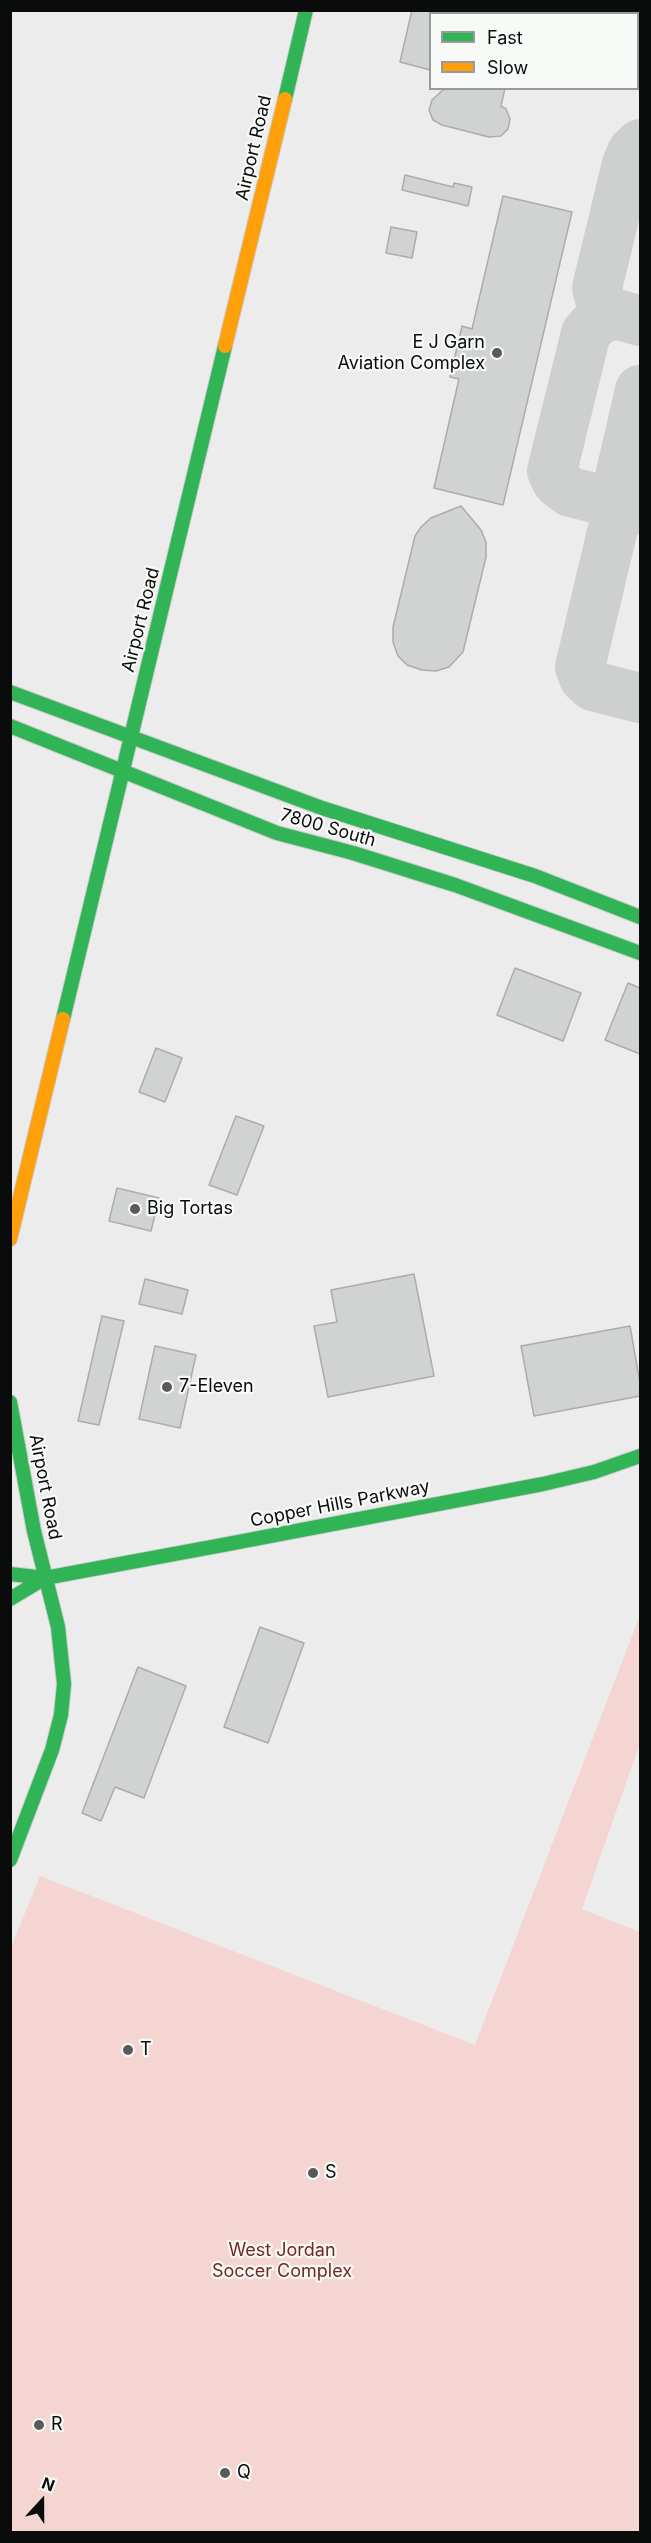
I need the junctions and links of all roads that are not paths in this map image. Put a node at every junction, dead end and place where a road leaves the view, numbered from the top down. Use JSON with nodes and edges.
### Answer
{"nodes":[{"id":1,"x":306,"y":10,"type":"edge"},
{"id":2,"x":10,"y":692,"type":"edge"},
{"id":3,"x":10,"y":726,"type":"edge"},
{"id":4,"x":132,"y":736,"type":"junction"},
{"id":5,"x":123,"y":770,"type":"junction"},
{"id":6,"x":640,"y":917,"type":"edge"},
{"id":7,"x":640,"y":952,"type":"edge"},
{"id":8,"x":10,"y":1239,"type":"edge"},
{"id":9,"x":10,"y":1402,"type":"edge"},
{"id":10,"x":640,"y":1456,"type":"edge"},
{"id":11,"x":10,"y":1574,"type":"edge"},
{"id":12,"x":45,"y":1578,"type":"junction"},
{"id":13,"x":10,"y":1599,"type":"edge"},
{"id":14,"x":10,"y":1860,"type":"edge"}],
"edges":[{"from":1,"to":4,"type":"main road","name":"Airport Road"},
{"from":2,"to":4,"type":"main road","name":"7800 South"},
{"from":3,"to":5,"type":"main road","name":"7800 South"},
{"from":4,"to":5,"type":"main road","name":"Airport Road"},
{"from":4,"to":6,"type":"main road","name":"7800 South"},
{"from":5,"to":7,"type":"main road","name":"7800 South"},
{"from":5,"to":8,"type":"main road","name":"Airport Road"},
{"from":9,"to":12,"type":"main road","name":"Airport Road"},
{"from":10,"to":12,"type":"main road","name":"Copper Hills Parkway"},
{"from":11,"to":12,"type":"main road","name":"Copper Hills Parkway"},
{"from":12,"to":13,"type":"main road","name":"Copper Hills Parkway"},
{"from":12,"to":14,"type":"main road","name":"Airport Road"}]}
